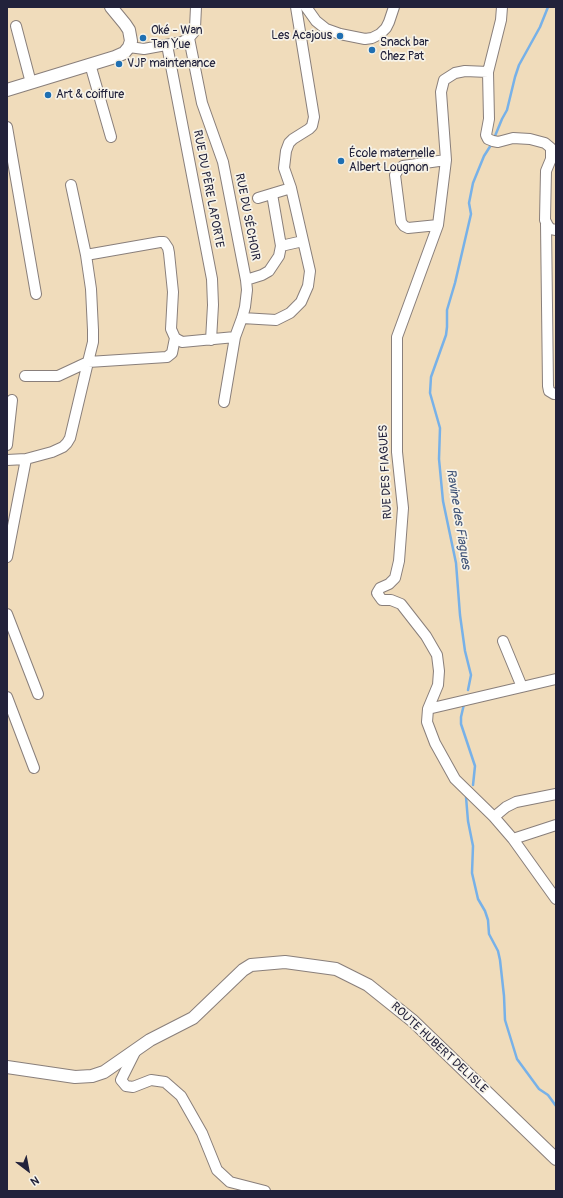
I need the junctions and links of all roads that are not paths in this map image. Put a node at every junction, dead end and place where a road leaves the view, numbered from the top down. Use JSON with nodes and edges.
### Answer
{"nodes":[{"id":1,"x":111,"y":7,"type":"edge"},
{"id":2,"x":196,"y":7,"type":"edge"},
{"id":3,"x":296,"y":7,"type":"edge"},
{"id":4,"x":306,"y":7,"type":"edge"},
{"id":5,"x":394,"y":7,"type":"edge"},
{"id":6,"x":502,"y":7,"type":"edge"},
{"id":7,"x":16,"y":26,"type":"dead end"},
{"id":8,"x":189,"y":38,"type":"junction"},
{"id":9,"x":167,"y":45,"type":"junction"},
{"id":10,"x":129,"y":47,"type":"junction"},
{"id":11,"x":90,"y":64,"type":"junction"},
{"id":12,"x":488,"y":72,"type":"junction"},
{"id":13,"x":31,"y":83,"type":"junction"},
{"id":14,"x":7,"y":90,"type":"edge"},
{"id":15,"x":7,"y":127,"type":"edge"},
{"id":16,"x":111,"y":136,"type":"dead end"},
{"id":17,"x":446,"y":160,"type":"junction"},
{"id":18,"x":71,"y":185,"type":"dead end"},
{"id":19,"x":290,"y":188,"type":"junction"},
{"id":20,"x":272,"y":194,"type":"junction"},
{"id":21,"x":258,"y":198,"type":"dead end"},
{"id":22,"x":546,"y":224,"type":"junction"},
{"id":23,"x":438,"y":225,"type":"junction"},
{"id":24,"x":556,"y":230,"type":"edge"},
{"id":25,"x":303,"y":241,"type":"junction"},
{"id":26,"x":282,"y":246,"type":"junction"},
{"id":27,"x":86,"y":255,"type":"junction"},
{"id":28,"x":246,"y":280,"type":"junction"},
{"id":29,"x":36,"y":294,"type":"dead end"},
{"id":30,"x":242,"y":318,"type":"junction"},
{"id":31,"x":236,"y":336,"type":"junction"},
{"id":32,"x":175,"y":338,"type":"junction"},
{"id":33,"x":211,"y":340,"type":"junction"},
{"id":34,"x":88,"y":362,"type":"junction"},
{"id":35,"x":552,"y":365,"type":"edge"},
{"id":36,"x":25,"y":376,"type":"dead end"},
{"id":37,"x":556,"y":394,"type":"edge"},
{"id":38,"x":12,"y":400,"type":"dead end"},
{"id":39,"x":224,"y":402,"type":"dead end"},
{"id":40,"x":7,"y":445,"type":"edge"},
{"id":41,"x":26,"y":459,"type":"junction"},
{"id":42,"x":7,"y":460,"type":"edge"},
{"id":43,"x":7,"y":557,"type":"edge"},
{"id":44,"x":7,"y":614,"type":"edge"},
{"id":45,"x":504,"y":641,"type":"dead end"},
{"id":46,"x":556,"y":679,"type":"edge"},
{"id":47,"x":522,"y":688,"type":"junction"},
{"id":48,"x":38,"y":694,"type":"dead end"},
{"id":49,"x":7,"y":697,"type":"edge"},
{"id":50,"x":428,"y":709,"type":"junction"},
{"id":51,"x":34,"y":768,"type":"dead end"},
{"id":52,"x":556,"y":794,"type":"edge"},
{"id":53,"x":494,"y":817,"type":"junction"},
{"id":54,"x":556,"y":825,"type":"edge"},
{"id":55,"x":513,"y":839,"type":"junction"},
{"id":56,"x":556,"y":900,"type":"edge"},
{"id":57,"x":136,"y":1050,"type":"junction"},
{"id":58,"x":7,"y":1067,"type":"edge"},
{"id":59,"x":556,"y":1159,"type":"edge"},
{"id":60,"x":265,"y":1191,"type":"edge"}],
"edges":[{"from":1,"to":10,"type":"main road"},
{"from":2,"to":8,"type":"street"},
{"from":3,"to":19,"type":"street"},
{"from":4,"to":5,"type":"street"},
{"from":6,"to":12,"type":"street"},
{"from":7,"to":13,"type":"street"},
{"from":8,"to":9,"type":"street"},
{"from":8,"to":28,"type":"street","name":"RUE DU SÉCHOIR"},
{"from":9,"to":10,"type":"street"},
{"from":9,"to":33,"type":"street","name":"RUE DU PÈRE LAPORTE"},
{"from":10,"to":11,"type":"main road"},
{"from":11,"to":13,"type":"main road"},
{"from":11,"to":16,"type":"street"},
{"from":12,"to":17,"type":"street","name":"RUE DES FIAGUES"},
{"from":12,"to":22,"type":"street"},
{"from":13,"to":14,"type":"main road"},
{"from":15,"to":29,"type":"street"},
{"from":17,"to":23,"type":"street","name":"RUE DES FIAGUES"},
{"from":17,"to":23,"type":"street"},
{"from":18,"to":27,"type":"street"},
{"from":19,"to":20,"type":"street"},
{"from":19,"to":25,"type":"street"},
{"from":20,"to":21,"type":"street"},
{"from":20,"to":26,"type":"street"},
{"from":22,"to":24,"type":"street"},
{"from":22,"to":35,"type":"street"},
{"from":23,"to":50,"type":"street","name":"RUE DES FIAGUES"},
{"from":25,"to":26,"type":"street"},
{"from":25,"to":30,"type":"street"},
{"from":26,"to":28,"type":"street"},
{"from":27,"to":32,"type":"street"},
{"from":27,"to":34,"type":"street"},
{"from":28,"to":30,"type":"street","name":"RUE DU SÉCHOIR"},
{"from":30,"to":31,"type":"street","name":"RUE DU SÉCHOIR"},
{"from":31,"to":33,"type":"street"},
{"from":31,"to":39,"type":"street","name":"RUE DU SÉCHOIR"},
{"from":32,"to":33,"type":"street"},
{"from":32,"to":34,"type":"street"},
{"from":34,"to":36,"type":"street"},
{"from":34,"to":41,"type":"street"},
{"from":35,"to":37,"type":"street"},
{"from":38,"to":40,"type":"street"},
{"from":41,"to":42,"type":"street"},
{"from":41,"to":43,"type":"street"},
{"from":44,"to":48,"type":"street"},
{"from":45,"to":47,"type":"street"},
{"from":46,"to":47,"type":"street"},
{"from":47,"to":50,"type":"street"},
{"from":49,"to":51,"type":"street"},
{"from":50,"to":53,"type":"street","name":"RUE DES FIAGUES"},
{"from":52,"to":53,"type":"street"},
{"from":53,"to":55,"type":"street","name":"RUE DES FIAGUES"},
{"from":54,"to":55,"type":"street"},
{"from":55,"to":56,"type":"street","name":"RUE DES FIAGUES"},
{"from":57,"to":58,"type":"main road","name":"ROUTE HUBERT DELISLE"},
{"from":57,"to":59,"type":"main road","name":"ROUTE HUBERT DELISLE"},
{"from":57,"to":60,"type":"street"}]}
